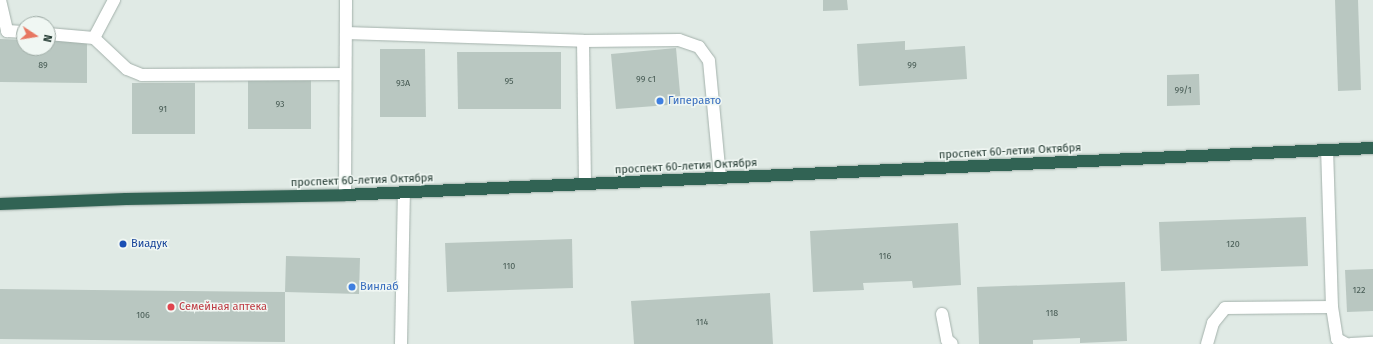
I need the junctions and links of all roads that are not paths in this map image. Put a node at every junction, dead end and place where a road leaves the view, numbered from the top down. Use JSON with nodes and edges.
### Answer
{"nodes":[{"id":1,"x":0,"y":0,"type":"edge"},
{"id":2,"x":114,"y":0,"type":"edge"},
{"id":3,"x":346,"y":0,"type":"edge"},
{"id":4,"x":3,"y":32,"type":"edge"},
{"id":5,"x":16,"y":32,"type":"edge"},
{"id":6,"x":346,"y":32,"type":"junction"},
{"id":7,"x":56,"y":35,"type":"edge"},
{"id":8,"x":94,"y":38,"type":"junction"},
{"id":9,"x":583,"y":41,"type":"junction"},
{"id":10,"x":345,"y":74,"type":"junction"},
{"id":11,"x":1373,"y":148,"type":"edge"},
{"id":12,"x":1328,"y":150,"type":"junction"},
{"id":13,"x":720,"y":178,"type":"junction"},
{"id":14,"x":585,"y":184,"type":"junction"},
{"id":15,"x":404,"y":192,"type":"junction"},
{"id":16,"x":345,"y":195,"type":"junction"},
{"id":17,"x":0,"y":204,"type":"edge"},
{"id":18,"x":1332,"y":307,"type":"junction"},
{"id":19,"x":942,"y":314,"type":"dead end"},
{"id":20,"x":1373,"y":343,"type":"edge"},
{"id":21,"x":402,"y":344,"type":"edge"},
{"id":22,"x":952,"y":344,"type":"edge"},
{"id":23,"x":1208,"y":344,"type":"edge"},
{"id":24,"x":1346,"y":344,"type":"edge"},
{"id":25,"x":1351,"y":344,"type":"edge"}],
"edges":[{"from":1,"to":4,"type":"street"},
{"from":2,"to":8,"type":"street"},
{"from":3,"to":6,"type":"street"},
{"from":4,"to":5,"type":"street"},
{"from":6,"to":9,"type":"street"},
{"from":6,"to":10,"type":"street"},
{"from":7,"to":8,"type":"street"},
{"from":8,"to":10,"type":"street"},
{"from":9,"to":13,"type":"street"},
{"from":9,"to":14,"type":"street"},
{"from":10,"to":16,"type":"street"},
{"from":11,"to":12,"type":"highway","name":"проспект 60-летия Октября"},
{"from":12,"to":13,"type":"highway","name":"проспект 60-летия Октября"},
{"from":12,"to":18,"type":"street"},
{"from":13,"to":14,"type":"highway","name":"проспект 60-летия Октября"},
{"from":14,"to":15,"type":"highway","name":"проспект 60-летия Октября"},
{"from":15,"to":16,"type":"highway","name":"проспект 60-летия Октября"},
{"from":15,"to":21,"type":"street"},
{"from":16,"to":17,"type":"highway","name":"проспект 60-летия Октября"},
{"from":18,"to":23,"type":"street"},
{"from":18,"to":24,"type":"street"},
{"from":19,"to":22,"type":"street"},
{"from":20,"to":25,"type":"street"}]}
